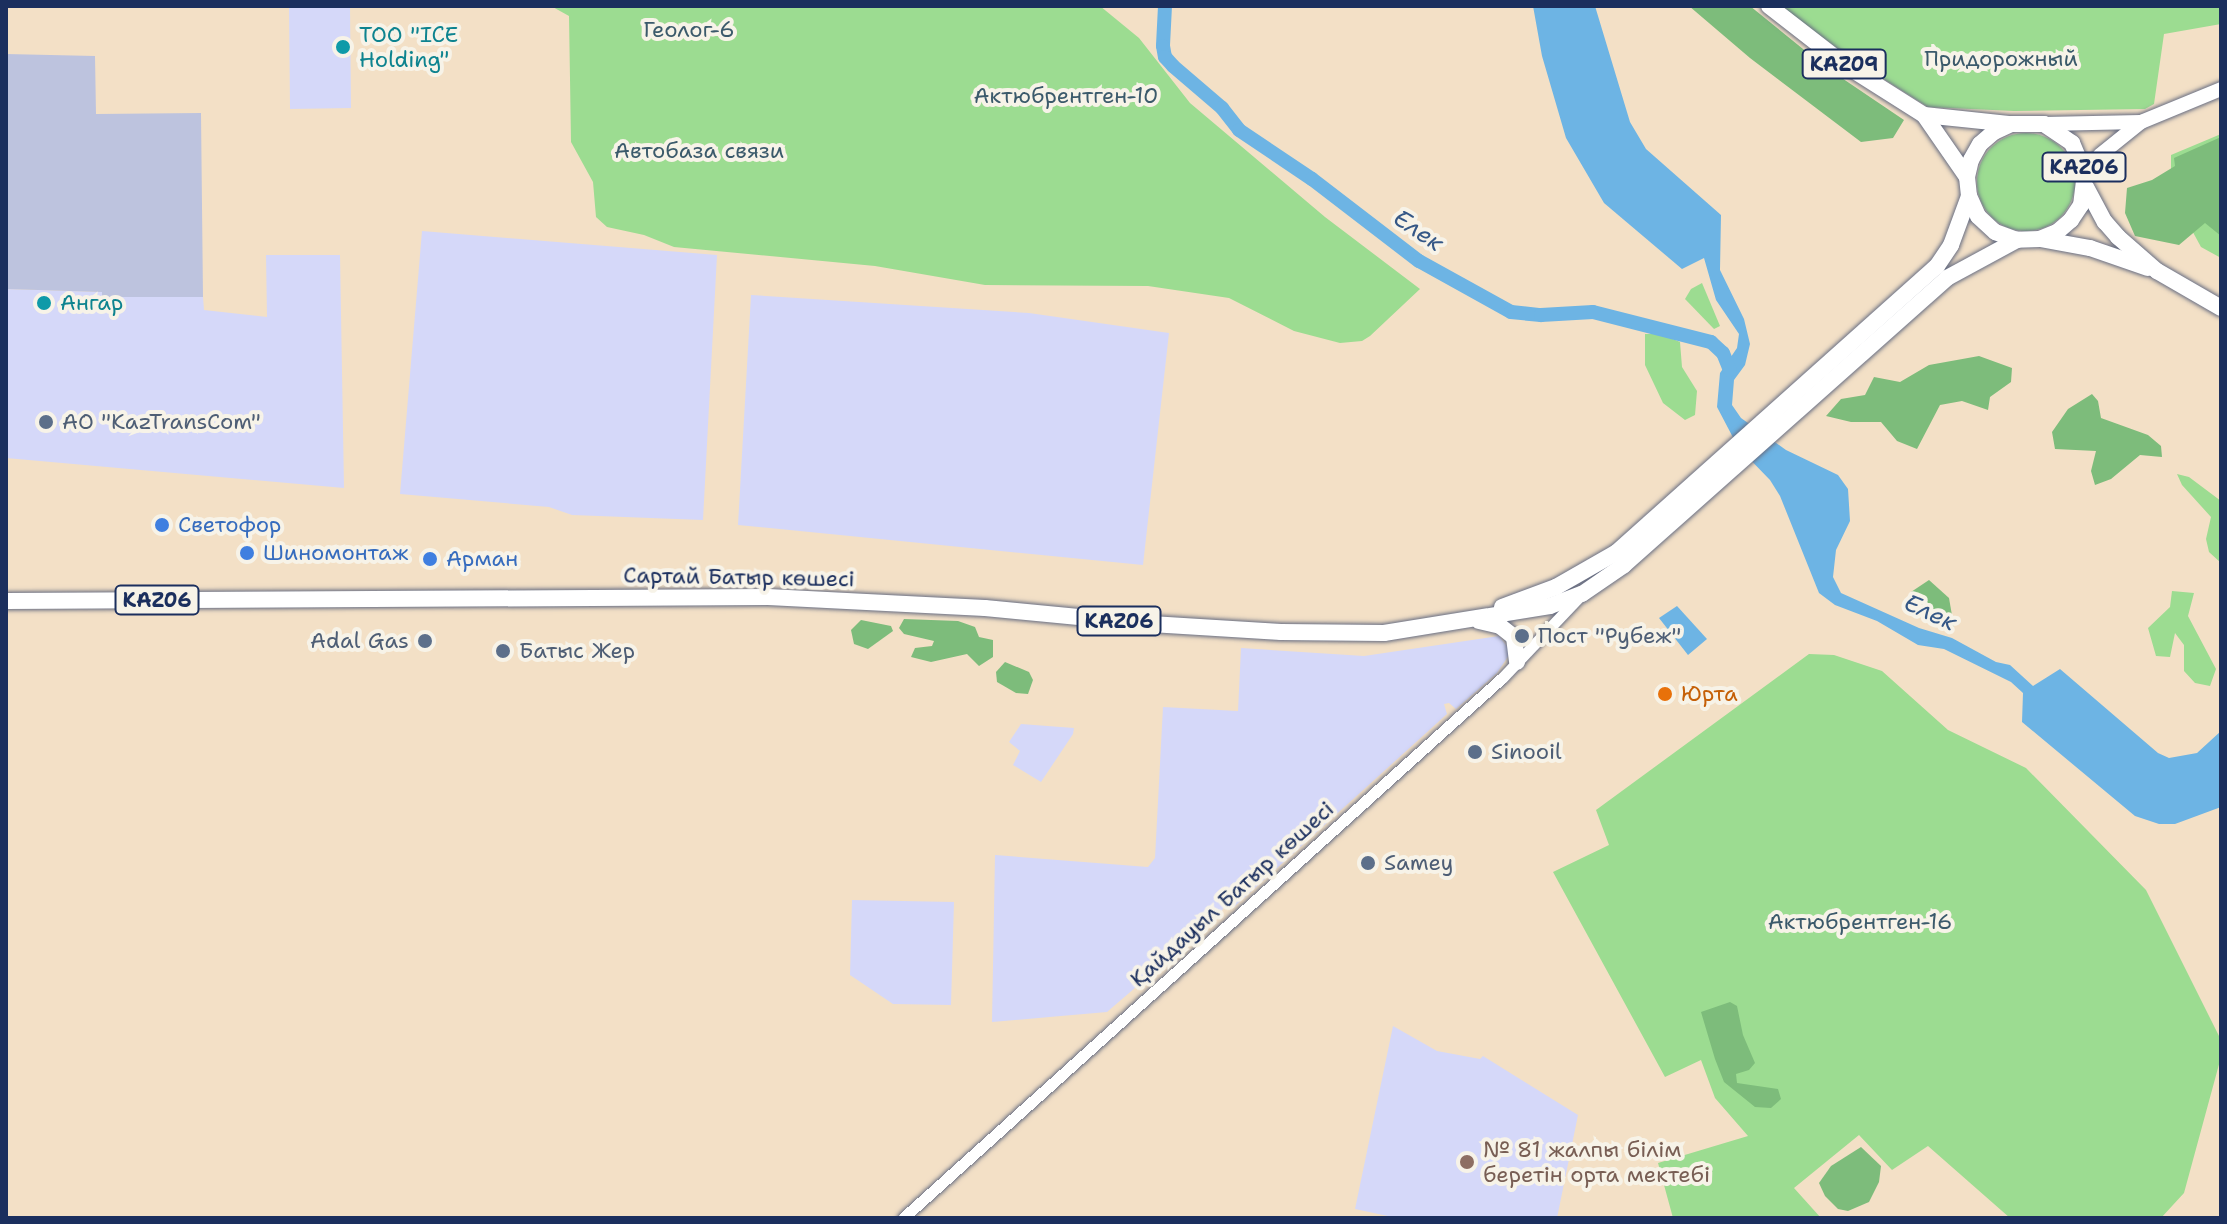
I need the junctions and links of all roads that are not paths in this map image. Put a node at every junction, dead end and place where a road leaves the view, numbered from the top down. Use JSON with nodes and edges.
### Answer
{"nodes":[{"id":1,"x":1769,"y":6,"type":"edge"},
{"id":2,"x":2221,"y":89,"type":"edge"},
{"id":3,"x":1924,"y":115,"type":"junction"},
{"id":4,"x":2141,"y":122,"type":"junction"},
{"id":5,"x":2011,"y":124,"type":"junction"},
{"id":6,"x":2044,"y":124,"type":"junction"},
{"id":7,"x":1967,"y":177,"type":"junction"},
{"id":8,"x":2086,"y":180,"type":"junction"},
{"id":9,"x":1969,"y":196,"type":"junction"},
{"id":10,"x":2040,"y":239,"type":"junction"},
{"id":11,"x":2017,"y":240,"type":"junction"},
{"id":12,"x":2157,"y":271,"type":"junction"},
{"id":13,"x":2221,"y":308,"type":"edge"},
{"id":14,"x":1868,"y":338,"type":"junction"},
{"id":15,"x":1693,"y":494,"type":"junction"},
{"id":16,"x":1617,"y":552,"type":"junction"},
{"id":17,"x":1582,"y":594,"type":"junction"},
{"id":18,"x":6,"y":601,"type":"edge"},
{"id":19,"x":1470,"y":620,"type":"junction"},
{"id":20,"x":1517,"y":662,"type":"junction"},
{"id":21,"x":903,"y":1218,"type":"edge"}],
"edges":[{"from":1,"to":3,"type":"highway","number":"KAZ09"},
{"from":2,"to":4,"type":"main road"},
{"from":3,"to":5,"type":"highway","number":"KAZ09"},
{"from":3,"to":7,"type":"highway","number":"KAZ09"},
{"from":4,"to":6,"type":"main road"},
{"from":4,"to":8,"type":"main road"},
{"from":5,"to":6,"type":"highway","number":"KАZ06"},
{"from":5,"to":7,"type":"highway"},
{"from":6,"to":8,"type":"highway","number":"KАZ06"},
{"from":7,"to":9,"type":"highway","number":"KАZ06"},
{"from":8,"to":10,"type":"highway","number":"KАZ06"},
{"from":8,"to":12,"type":"highway","number":"KАZ06"},
{"from":9,"to":11,"type":"highway","number":"KАZ06"},
{"from":9,"to":14,"type":"highway","number":"KАZ06"},
{"from":10,"to":11,"type":"highway","number":"KАZ06"},
{"from":10,"to":12,"type":"highway","number":"KАZ06"},
{"from":11,"to":14,"type":"highway","number":"KАZ06"},
{"from":12,"to":13,"type":"highway","number":"KАZ06"},
{"from":14,"to":15,"type":"highway","number":"KАZ06"},
{"from":15,"to":16,"type":"highway","number":"KАZ06"},
{"from":15,"to":17,"type":"highway","number":"KАZ06"},
{"from":16,"to":17,"type":"street","name":"Қайдауыл Батыр көшесі"},
{"from":16,"to":19,"type":"highway","number":"KАZ06"},
{"from":17,"to":19,"type":"highway","number":"KАZ06"},
{"from":17,"to":20,"type":"street","name":"Қайдауыл Батыр көшесі"},
{"from":18,"to":19,"type":"highway","name":"Сартай Батыр көшесі","number":"KАZ06"},
{"from":19,"to":20,"type":"highway"},
{"from":20,"to":21,"type":"street","name":"Қайдауыл Батыр көшесі"}]}
